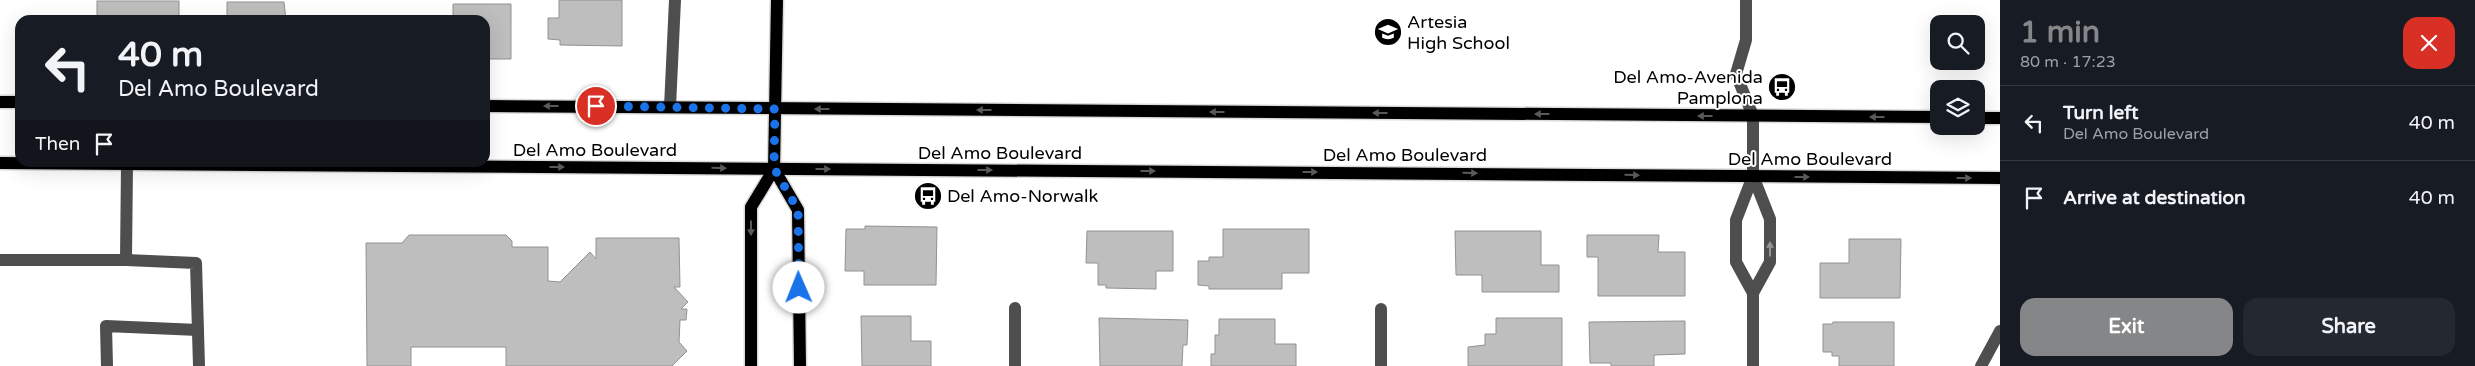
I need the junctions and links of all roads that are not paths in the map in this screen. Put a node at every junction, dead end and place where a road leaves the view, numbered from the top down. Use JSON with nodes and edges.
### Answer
{"nodes":[{"id":1,"x":675,"y":0,"type":"edge"},
{"id":2,"x":777,"y":0,"type":"edge"},
{"id":3,"x":1746,"y":0,"type":"edge"},
{"id":4,"x":0,"y":102,"type":"edge"},
{"id":5,"x":15,"y":102,"type":"edge"},
{"id":6,"x":490,"y":106,"type":"edge"},
{"id":7,"x":670,"y":107,"type":"junction"},
{"id":8,"x":775,"y":109,"type":"junction"},
{"id":9,"x":1753,"y":116,"type":"junction"},
{"id":10,"x":1930,"y":117,"type":"edge"},
{"id":11,"x":1985,"y":118,"type":"edge"},
{"id":12,"x":2000,"y":118,"type":"edge"},
{"id":13,"x":0,"y":162,"type":"edge"},
{"id":14,"x":15,"y":162,"type":"edge"},
{"id":15,"x":490,"y":166,"type":"edge"},
{"id":16,"x":126,"y":167,"type":"edge"},
{"id":17,"x":774,"y":168,"type":"junction"},
{"id":18,"x":1753,"y":176,"type":"junction"},
{"id":19,"x":2000,"y":178,"type":"edge"},
{"id":20,"x":0,"y":260,"type":"edge"},
{"id":21,"x":126,"y":260,"type":"junction"},
{"id":22,"x":1753,"y":293,"type":"junction"},
{"id":23,"x":1015,"y":308,"type":"dead end"},
{"id":24,"x":1381,"y":309,"type":"dead end"},
{"id":25,"x":198,"y":330,"type":"junction"},
{"id":26,"x":2000,"y":331,"type":"edge"},
{"id":27,"x":107,"y":366,"type":"edge"},
{"id":28,"x":199,"y":366,"type":"edge"},
{"id":29,"x":751,"y":366,"type":"edge"},
{"id":30,"x":800,"y":366,"type":"edge"},
{"id":31,"x":1015,"y":366,"type":"edge"},
{"id":32,"x":1380,"y":366,"type":"edge"},
{"id":33,"x":1753,"y":366,"type":"edge"},
{"id":34,"x":1981,"y":366,"type":"edge"}],
"edges":[{"from":1,"to":7,"type":"street"},
{"from":2,"to":8,"type":"main road"},
{"from":3,"to":9,"type":"street"},
{"from":4,"to":5,"type":"main road"},
{"from":7,"to":6,"type":"main road","one_way":true},
{"from":7,"to":8,"type":"main road"},
{"from":9,"to":8,"type":"main road","one_way":true},
{"from":8,"to":17,"type":"main road"},
{"from":10,"to":9,"type":"main road","one_way":true},
{"from":9,"to":18,"type":"street"},
{"from":11,"to":12,"type":"main road"},
{"from":13,"to":14,"type":"main road","name":"Del Amo Boulevard"},
{"from":15,"to":17,"type":"main road","name":"Del Amo Boulevard","one_way":true},
{"from":16,"to":21,"type":"street"},
{"from":17,"to":18,"type":"main road","name":"Del Amo Boulevard","one_way":true},
{"from":17,"to":29,"type":"main road","one_way":true},
{"from":17,"to":30,"type":"main road"},
{"from":18,"to":19,"type":"main road","name":"Del Amo Boulevard","one_way":true},
{"from":22,"to":18,"type":"street","one_way":true},
{"from":18,"to":22,"type":"street"},
{"from":20,"to":21,"type":"street"},
{"from":21,"to":25,"type":"street"},
{"from":22,"to":33,"type":"street"},
{"from":23,"to":31,"type":"street"},
{"from":24,"to":32,"type":"street"},
{"from":25,"to":27,"type":"street"},
{"from":25,"to":28,"type":"street"},
{"from":26,"to":34,"type":"street"}]}
